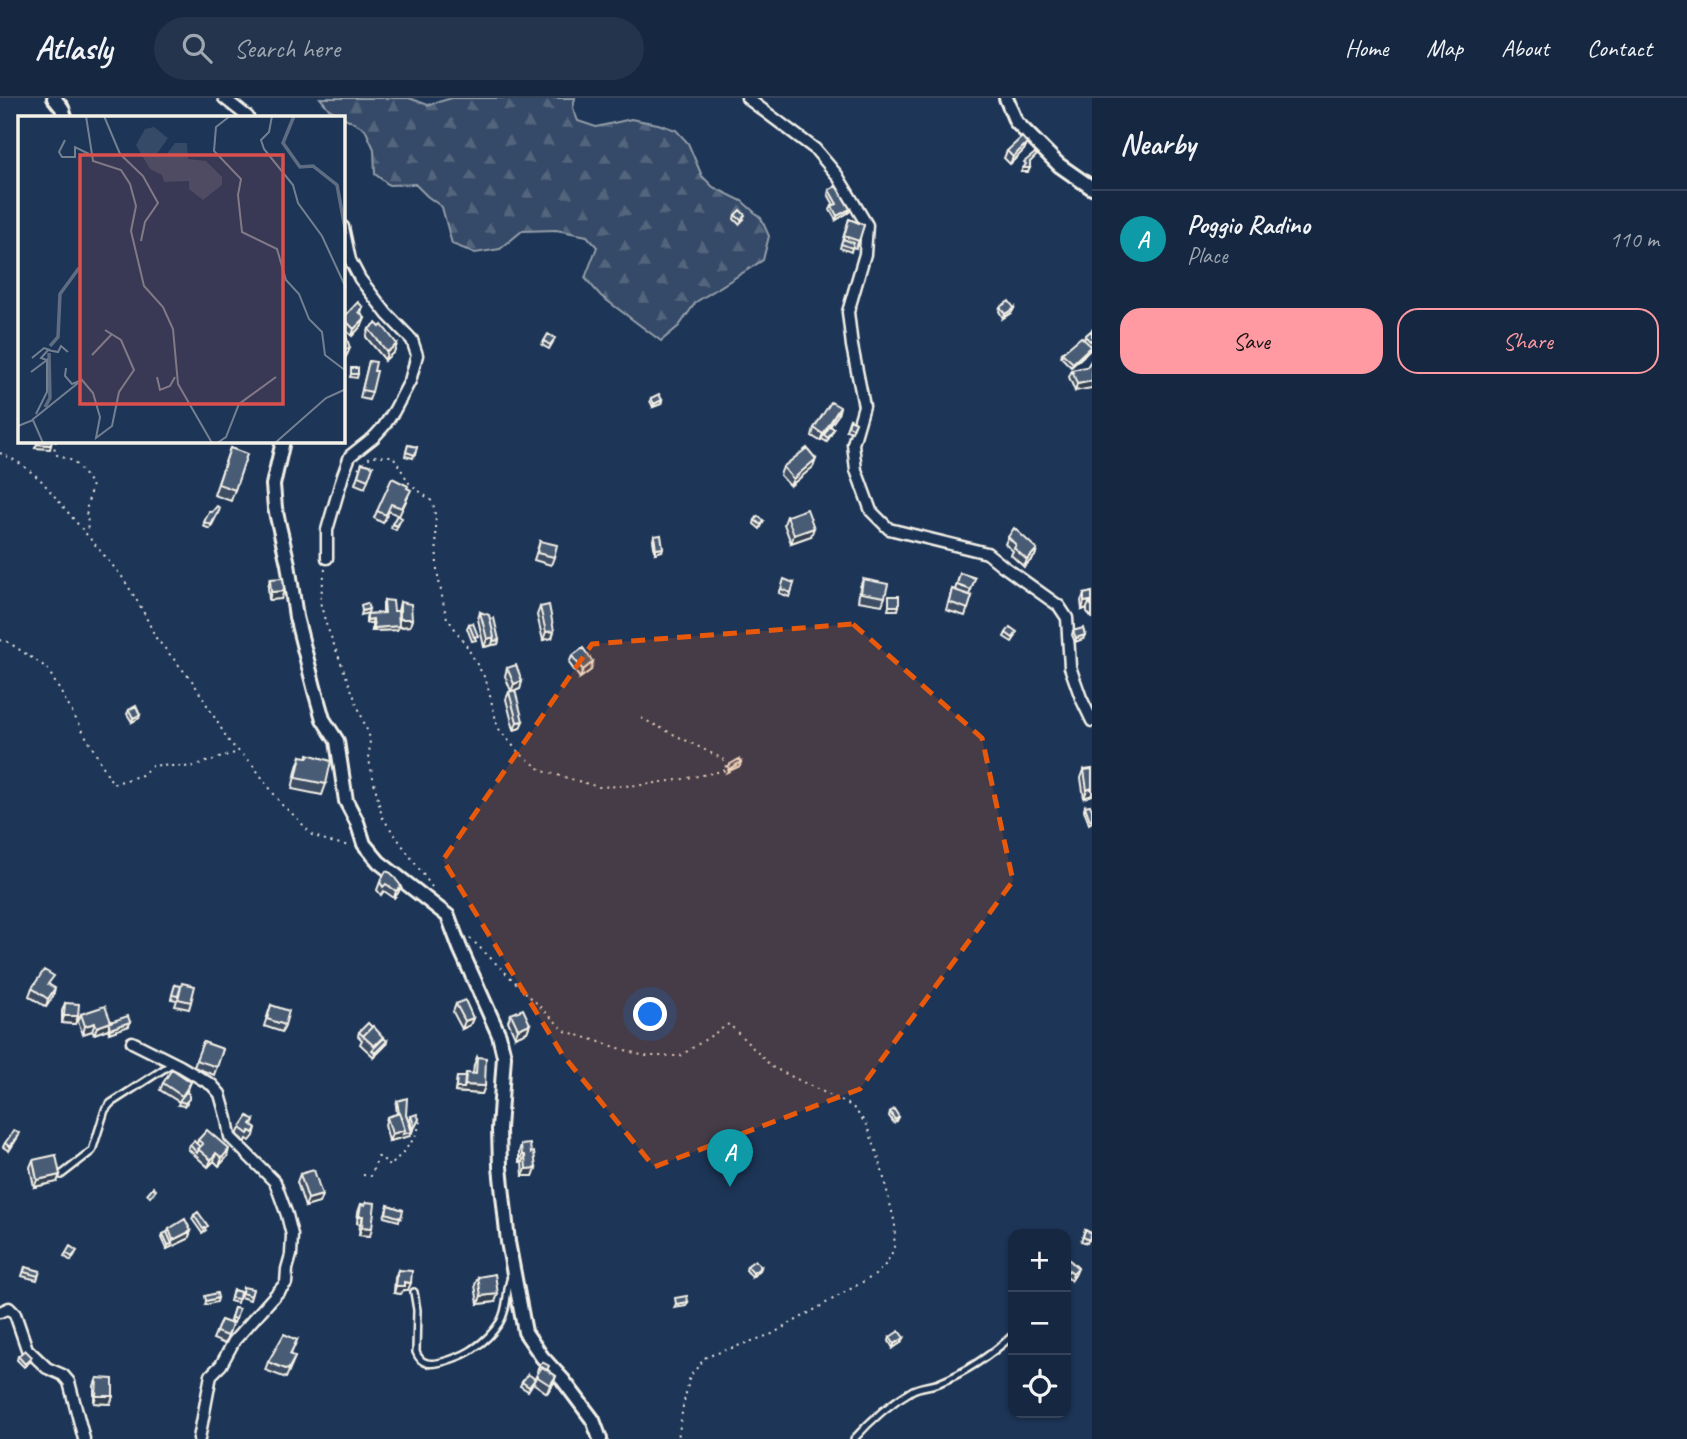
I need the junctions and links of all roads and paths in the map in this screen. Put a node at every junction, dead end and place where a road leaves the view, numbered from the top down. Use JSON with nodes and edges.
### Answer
{"nodes":[{"id":1,"x":54,"y":98,"type":"edge"},
{"id":2,"x":224,"y":98,"type":"edge"},
{"id":3,"x":747,"y":98,"type":"edge"},
{"id":4,"x":1006,"y":98,"type":"edge"},
{"id":5,"x":65,"y":116,"type":"edge"},
{"id":6,"x":247,"y":116,"type":"edge"},
{"id":7,"x":1092,"y":188,"type":"edge"},
{"id":8,"x":345,"y":236,"type":"edge"},
{"id":9,"x":55,"y":443,"type":"edge"},
{"id":10,"x":282,"y":443,"type":"edge"},
{"id":11,"x":0,"y":453,"type":"edge"},
{"id":12,"x":357,"y":470,"type":"edge"},
{"id":13,"x":87,"y":534,"type":"junction"},
{"id":14,"x":327,"y":558,"type":"joint"},
{"id":15,"x":0,"y":640,"type":"edge"},
{"id":16,"x":637,"y":716,"type":"dead end"},
{"id":17,"x":1092,"y":721,"type":"edge"},
{"id":18,"x":239,"y":752,"type":"junction"},
{"id":19,"x":353,"y":847,"type":"dead end"},
{"id":20,"x":437,"y":895,"type":"dead end"},
{"id":21,"x":467,"y":935,"type":"dead end"},
{"id":22,"x":132,"y":1042,"type":"dead end"},
{"id":23,"x":173,"y":1063,"type":"junction"},
{"id":24,"x":420,"y":1117,"type":"edge"},
{"id":25,"x":61,"y":1175,"type":"edge"},
{"id":26,"x":363,"y":1175,"type":"dead end"},
{"id":27,"x":514,"y":1271,"type":"junction"},
{"id":28,"x":414,"y":1292,"type":"dead end"},
{"id":29,"x":0,"y":1312,"type":"edge"},
{"id":30,"x":1008,"y":1340,"type":"edge"},
{"id":31,"x":84,"y":1439,"type":"edge"},
{"id":32,"x":199,"y":1439,"type":"edge"},
{"id":33,"x":600,"y":1439,"type":"edge"},
{"id":34,"x":678,"y":1439,"type":"edge"},
{"id":35,"x":854,"y":1439,"type":"edge"}],
"edges":[{"from":1,"to":5,"type":"street"},
{"from":2,"to":6,"type":"street"},
{"from":3,"to":17,"type":"street"},
{"from":4,"to":7,"type":"street"},
{"from":8,"to":14,"type":"street"},
{"from":9,"to":13,"type":"path"},
{"from":10,"to":27,"type":"street"},
{"from":11,"to":13,"type":"path"},
{"from":12,"to":16,"type":"path"},
{"from":13,"to":18,"type":"path"},
{"from":14,"to":20,"type":"path"},
{"from":15,"to":18,"type":"path"},
{"from":18,"to":19,"type":"path"},
{"from":21,"to":34,"type":"path"},
{"from":22,"to":23,"type":"street"},
{"from":23,"to":25,"type":"lane"},
{"from":23,"to":32,"type":"street"},
{"from":24,"to":26,"type":"path"},
{"from":27,"to":28,"type":"lane"},
{"from":27,"to":33,"type":"street"},
{"from":29,"to":31,"type":"street"},
{"from":30,"to":35,"type":"lane"}]}
